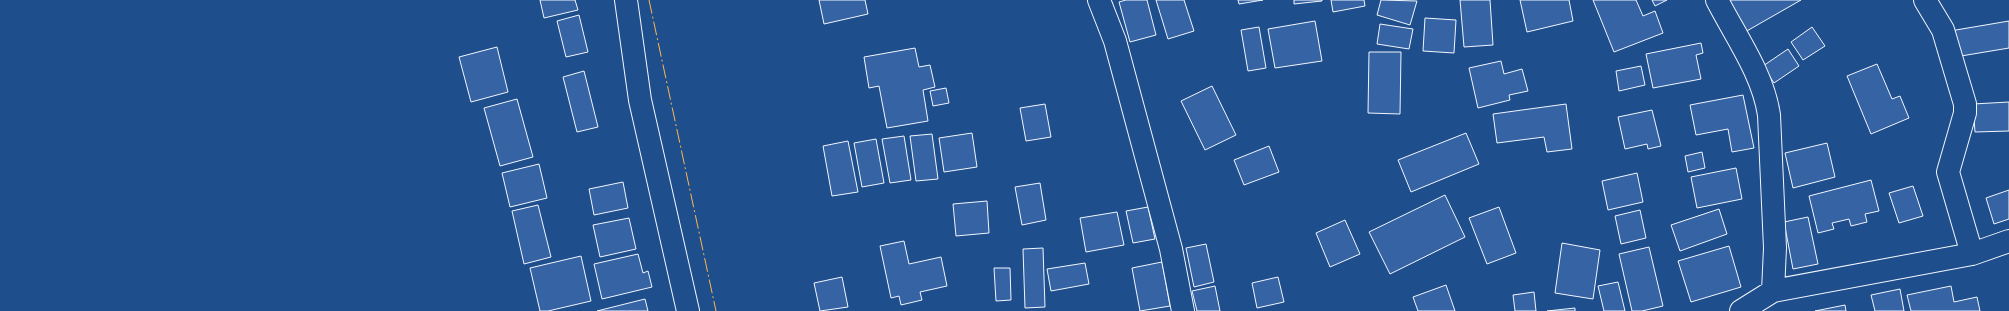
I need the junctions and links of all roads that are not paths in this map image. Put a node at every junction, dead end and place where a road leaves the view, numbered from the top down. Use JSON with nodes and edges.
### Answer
{"nodes":[{"id":1,"x":626,"y":0,"type":"edge"},
{"id":2,"x":1099,"y":0,"type":"edge"},
{"id":3,"x":1717,"y":0,"type":"edge"},
{"id":4,"x":1926,"y":0,"type":"edge"},
{"id":5,"x":2009,"y":242,"type":"edge"},
{"id":6,"x":1972,"y":254,"type":"junction"},
{"id":7,"x":1773,"y":291,"type":"junction"},
{"id":8,"x":688,"y":311,"type":"edge"},
{"id":9,"x":1183,"y":311,"type":"edge"},
{"id":10,"x":1741,"y":311,"type":"edge"}],
"edges":[{"from":1,"to":8,"type":"street"},
{"from":2,"to":9,"type":"street"},
{"from":3,"to":7,"type":"street"},
{"from":4,"to":6,"type":"street"},
{"from":5,"to":6,"type":"street"},
{"from":6,"to":7,"type":"street"},
{"from":7,"to":10,"type":"street"}]}
